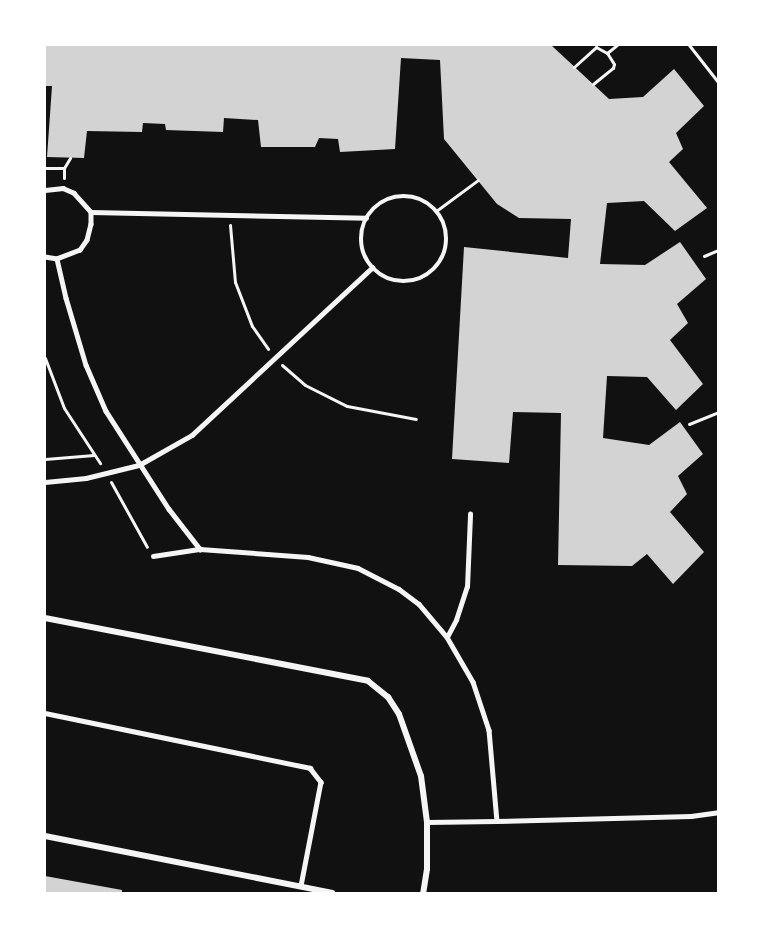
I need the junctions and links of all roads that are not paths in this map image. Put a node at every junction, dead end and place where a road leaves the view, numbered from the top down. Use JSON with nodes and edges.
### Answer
{"nodes":[{"id":1,"x":45,"y":190,"type":"edge"},
{"id":2,"x":91,"y":212,"type":"junction"},
{"id":3,"x":366,"y":218,"type":"junction"},
{"id":4,"x":45,"y":257,"type":"edge"},
{"id":5,"x":57,"y":259,"type":"junction"},
{"id":6,"x":372,"y":268,"type":"junction"},
{"id":7,"x":139,"y":465,"type":"junction"},
{"id":8,"x":45,"y":482,"type":"edge"},
{"id":9,"x":470,"y":514,"type":"dead end"},
{"id":10,"x":200,"y":549,"type":"junction"},
{"id":11,"x":153,"y":556,"type":"road end"},
{"id":12,"x":45,"y":618,"type":"edge"},
{"id":13,"x":447,"y":637,"type":"junction"},
{"id":14,"x":45,"y":713,"type":"edge"},
{"id":15,"x":718,"y":812,"type":"edge"},
{"id":16,"x":497,"y":821,"type":"junction"},
{"id":17,"x":427,"y":822,"type":"junction"},
{"id":18,"x":45,"y":836,"type":"edge"},
{"id":19,"x":301,"y":886,"type":"junction"},
{"id":20,"x":332,"y":893,"type":"edge"},
{"id":21,"x":423,"y":893,"type":"edge"}],
"edges":[{"from":1,"to":2,"type":"lane"},
{"from":2,"to":3,"type":"lane"},
{"from":2,"to":5,"type":"lane"},
{"from":3,"to":6,"type":"lane"},
{"from":3,"to":6,"type":"lane"},
{"from":4,"to":5,"type":"lane"},
{"from":5,"to":7,"type":"lane"},
{"from":6,"to":7,"type":"lane"},
{"from":7,"to":8,"type":"lane"},
{"from":7,"to":10,"type":"lane"},
{"from":9,"to":13,"type":"lane"},
{"from":10,"to":11,"type":"lane"},
{"from":10,"to":13,"type":"lane"},
{"from":12,"to":17,"type":"street"},
{"from":13,"to":16,"type":"lane"},
{"from":14,"to":19,"type":"lane"},
{"from":15,"to":16,"type":"lane"},
{"from":16,"to":17,"type":"lane"},
{"from":17,"to":21,"type":"street"},
{"from":18,"to":19,"type":"street"},
{"from":19,"to":20,"type":"street"}]}
